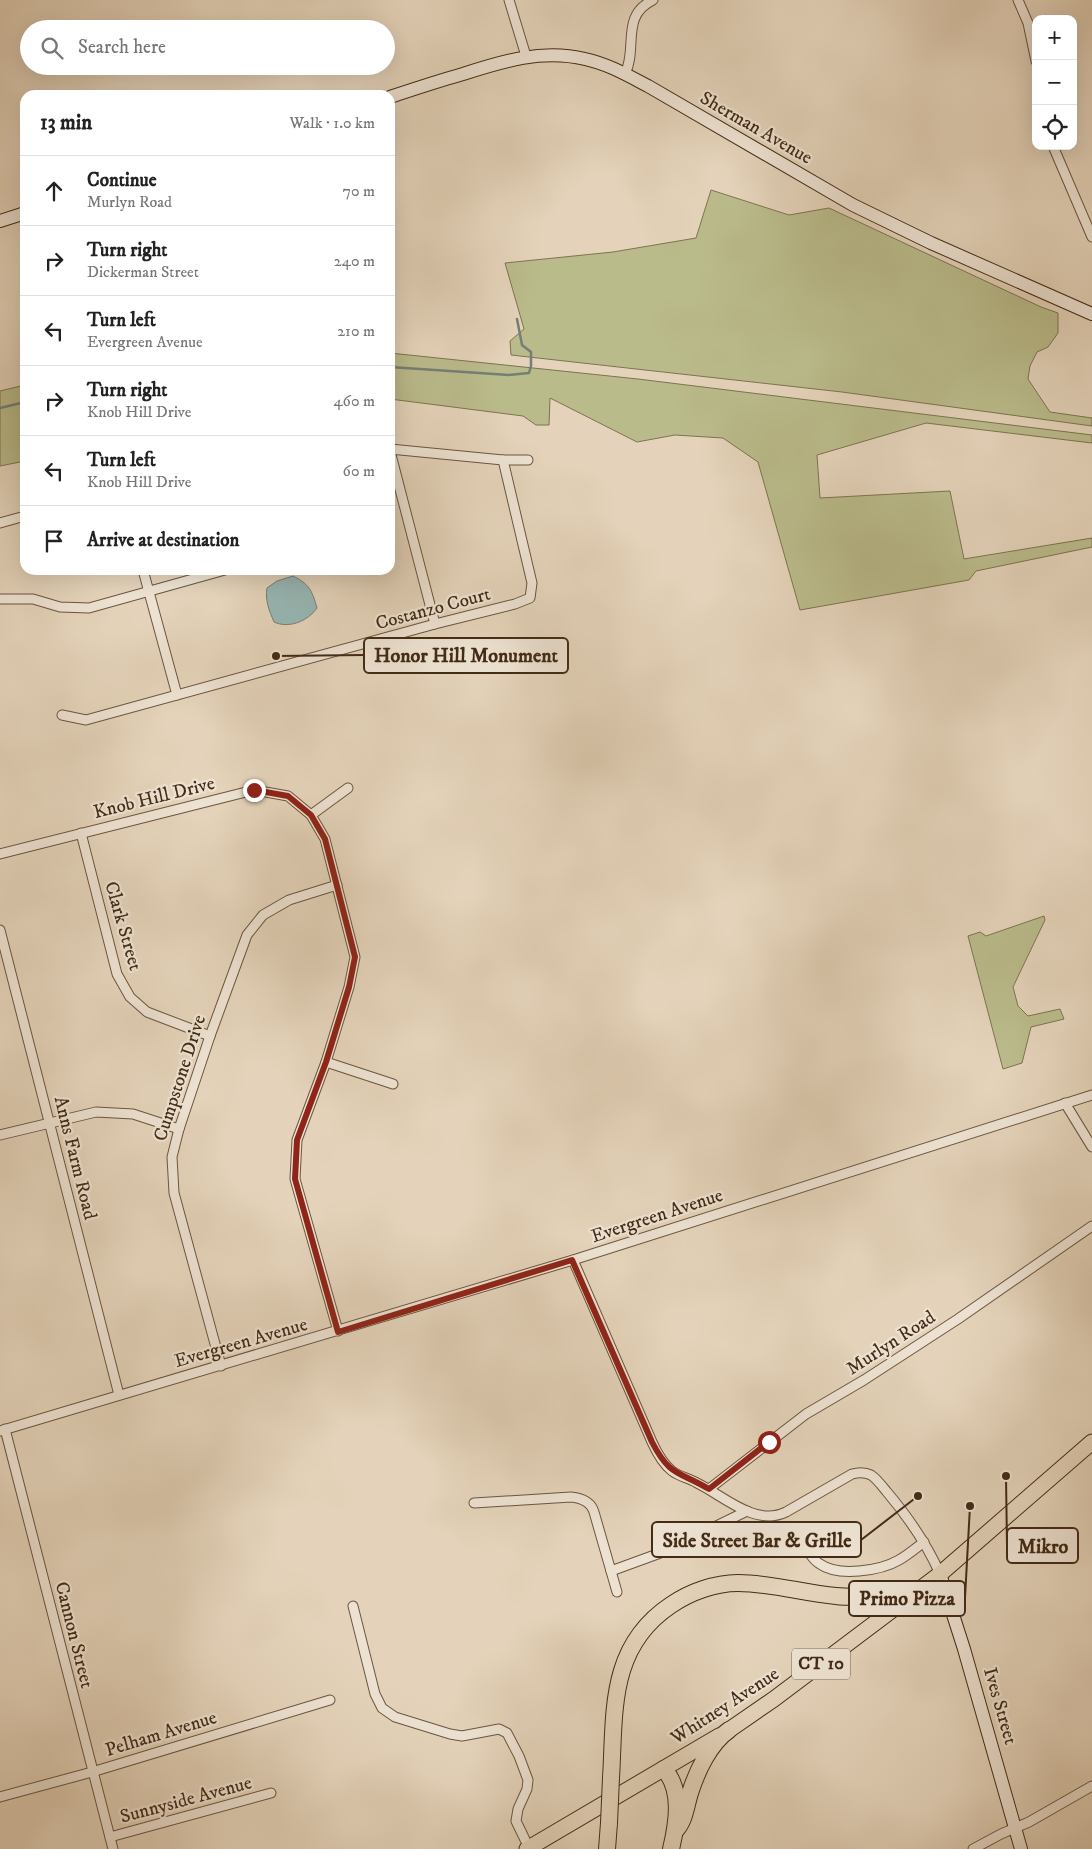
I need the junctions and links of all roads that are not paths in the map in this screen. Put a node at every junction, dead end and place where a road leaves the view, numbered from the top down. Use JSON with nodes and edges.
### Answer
{"nodes":[{"id":1,"x":509,"y":0,"type":"edge"},
{"id":2,"x":653,"y":0,"type":"edge"},
{"id":3,"x":1018,"y":0,"type":"edge"},
{"id":4,"x":526,"y":56,"type":"junction"},
{"id":5,"x":1036,"y":60,"type":"edge"},
{"id":6,"x":625,"y":74,"type":"junction"},
{"id":7,"x":395,"y":95,"type":"edge"},
{"id":8,"x":1055,"y":150,"type":"edge"},
{"id":9,"x":20,"y":215,"type":"edge"},
{"id":10,"x":0,"y":221,"type":"edge"},
{"id":11,"x":1092,"y":237,"type":"edge"},
{"id":12,"x":1092,"y":314,"type":"edge"},
{"id":13,"x":395,"y":450,"type":"edge"},
{"id":14,"x":502,"y":460,"type":"junction"},
{"id":15,"x":528,"y":460,"type":"dead end"},
{"id":16,"x":395,"y":469,"type":"edge"},
{"id":17,"x":20,"y":518,"type":"edge"},
{"id":18,"x":0,"y":524,"type":"edge"},
{"id":19,"x":144,"y":575,"type":"edge"},
{"id":20,"x":209,"y":575,"type":"edge"},
{"id":21,"x":149,"y":593,"type":"junction"},
{"id":22,"x":0,"y":599,"type":"edge"},
{"id":23,"x":435,"y":624,"type":"junction"},
{"id":24,"x":178,"y":695,"type":"junction"},
{"id":25,"x":62,"y":715,"type":"dead end"},
{"id":26,"x":348,"y":788,"type":"dead end"},
{"id":27,"x":311,"y":815,"type":"junction"},
{"id":28,"x":81,"y":833,"type":"junction"},
{"id":29,"x":0,"y":854,"type":"edge"},
{"id":30,"x":338,"y":885,"type":"junction"},
{"id":31,"x":0,"y":930,"type":"edge"},
{"id":32,"x":210,"y":1036,"type":"junction"},
{"id":33,"x":326,"y":1062,"type":"junction"},
{"id":34,"x":393,"y":1084,"type":"dead end"},
{"id":35,"x":1092,"y":1095,"type":"edge"},
{"id":36,"x":1065,"y":1103,"type":"junction"},
{"id":37,"x":48,"y":1122,"type":"junction"},
{"id":38,"x":179,"y":1129,"type":"junction"},
{"id":39,"x":0,"y":1135,"type":"edge"},
{"id":40,"x":1092,"y":1147,"type":"edge"},
{"id":41,"x":1092,"y":1226,"type":"edge"},
{"id":42,"x":572,"y":1260,"type":"junction"},
{"id":43,"x":338,"y":1332,"type":"junction"},
{"id":44,"x":221,"y":1366,"type":"junction"},
{"id":45,"x":119,"y":1395,"type":"junction"},
{"id":46,"x":3,"y":1430,"type":"edge"},
{"id":47,"x":1092,"y":1442,"type":"edge"},
{"id":48,"x":709,"y":1489,"type":"junction"},
{"id":49,"x":474,"y":1503,"type":"dead end"},
{"id":50,"x":747,"y":1510,"type":"junction"},
{"id":51,"x":924,"y":1542,"type":"junction"},
{"id":52,"x":807,"y":1550,"type":"dead end"},
{"id":53,"x":611,"y":1571,"type":"junction"},
{"id":54,"x":940,"y":1574,"type":"junction"},
{"id":55,"x":617,"y":1592,"type":"dead end"},
{"id":56,"x":911,"y":1596,"type":"junction"},
{"id":57,"x":353,"y":1606,"type":"dead end"},
{"id":58,"x":330,"y":1700,"type":"dead end"},
{"id":59,"x":729,"y":1730,"type":"junction"},
{"id":60,"x":664,"y":1769,"type":"junction"},
{"id":61,"x":92,"y":1772,"type":"junction"},
{"id":62,"x":1092,"y":1786,"type":"edge"},
{"id":63,"x":271,"y":1793,"type":"dead end"},
{"id":64,"x":0,"y":1797,"type":"edge"},
{"id":65,"x":1015,"y":1828,"type":"junction"},
{"id":66,"x":676,"y":1830,"type":"junction"},
{"id":67,"x":110,"y":1837,"type":"junction"},
{"id":68,"x":113,"y":1849,"type":"edge"},
{"id":69,"x":528,"y":1849,"type":"edge"},
{"id":70,"x":607,"y":1849,"type":"edge"},
{"id":71,"x":671,"y":1849,"type":"edge"},
{"id":72,"x":974,"y":1849,"type":"edge"},
{"id":73,"x":1021,"y":1849,"type":"edge"}],
"edges":[{"from":1,"to":4,"type":"street"},
{"from":2,"to":6,"type":"street"},
{"from":3,"to":5,"type":"street"},
{"from":4,"to":6,"type":"main road","name":"Sherman Avenue"},
{"from":4,"to":7,"type":"main road","name":"Sherman Avenue"},
{"from":6,"to":12,"type":"main road","name":"Sherman Avenue"},
{"from":8,"to":11,"type":"street"},
{"from":9,"to":10,"type":"main road"},
{"from":13,"to":14,"type":"street"},
{"from":14,"to":15,"type":"street"},
{"from":14,"to":23,"type":"street","name":"Costanzo Court"},
{"from":16,"to":23,"type":"street"},
{"from":17,"to":18,"type":"street"},
{"from":19,"to":21,"type":"street"},
{"from":20,"to":21,"type":"street"},
{"from":21,"to":22,"type":"street"},
{"from":21,"to":24,"type":"street"},
{"from":23,"to":24,"type":"street","name":"Costanzo Court"},
{"from":24,"to":25,"type":"street","name":"Costanzo Court"},
{"from":26,"to":27,"type":"street"},
{"from":27,"to":28,"type":"street","name":"Knob Hill Drive"},
{"from":27,"to":30,"type":"street","name":"Knob Hill Drive"},
{"from":28,"to":29,"type":"street","name":"Knob Hill Drive"},
{"from":28,"to":32,"type":"street","name":"Clark Street"},
{"from":30,"to":32,"type":"street","name":"Cumpstone Drive"},
{"from":30,"to":33,"type":"street","name":"Knob Hill Drive"},
{"from":31,"to":37,"type":"street","name":"Anns Farm Road"},
{"from":32,"to":38,"type":"street","name":"Cumpstone Drive"},
{"from":33,"to":34,"type":"street"},
{"from":33,"to":43,"type":"street","name":"Knob Hill Drive"},
{"from":35,"to":36,"type":"street","name":"Evergreen Avenue"},
{"from":36,"to":40,"type":"street"},
{"from":36,"to":42,"type":"street","name":"Evergreen Avenue"},
{"from":37,"to":38,"type":"street"},
{"from":37,"to":39,"type":"street"},
{"from":37,"to":45,"type":"street","name":"Anns Farm Road"},
{"from":38,"to":44,"type":"street","name":"Cumpstone Drive"},
{"from":41,"to":48,"type":"street","name":"Murlyn Road"},
{"from":42,"to":43,"type":"street","name":"Evergreen Avenue"},
{"from":42,"to":48,"type":"street"},
{"from":43,"to":44,"type":"street","name":"Evergreen Avenue"},
{"from":44,"to":45,"type":"street","name":"Evergreen Avenue"},
{"from":45,"to":46,"type":"street","name":"Evergreen Avenue"},
{"from":46,"to":61,"type":"street","name":"Cannon Street"},
{"from":47,"to":54,"type":"main road","name":"Whitney Avenue","number":"CT 10"},
{"from":48,"to":50,"type":"street"},
{"from":49,"to":53,"type":"street"},
{"from":50,"to":51,"type":"street"},
{"from":50,"to":53,"type":"street"},
{"from":51,"to":52,"type":"street"},
{"from":51,"to":54,"type":"street"},
{"from":53,"to":55,"type":"street"},
{"from":54,"to":56,"type":"main road","name":"Whitney Avenue","number":"CT 10"},
{"from":54,"to":65,"type":"main road","name":"Ives Street"},
{"from":56,"to":59,"type":"main road","name":"Whitney Avenue","number":"CT 10"},
{"from":56,"to":70,"type":"highway","bridge":true},
{"from":57,"to":69,"type":"street"},
{"from":58,"to":61,"type":"street","name":"Pelham Avenue"},
{"from":59,"to":60,"type":"main road","name":"Whitney Avenue","number":"CT 10"},
{"from":59,"to":66,"type":"highway"},
{"from":60,"to":66,"type":"highway"},
{"from":60,"to":69,"type":"main road","name":"Whitney Avenue","number":"CT 10"},
{"from":61,"to":64,"type":"street","name":"Pelham Avenue"},
{"from":61,"to":67,"type":"street","name":"Cannon Street"},
{"from":62,"to":65,"type":"street"},
{"from":63,"to":67,"type":"street","name":"Sunnyside Avenue"},
{"from":65,"to":72,"type":"street"},
{"from":65,"to":73,"type":"main road","name":"Ives Street"},
{"from":66,"to":71,"type":"highway"},
{"from":67,"to":68,"type":"street","name":"Cannon Street"}]}
